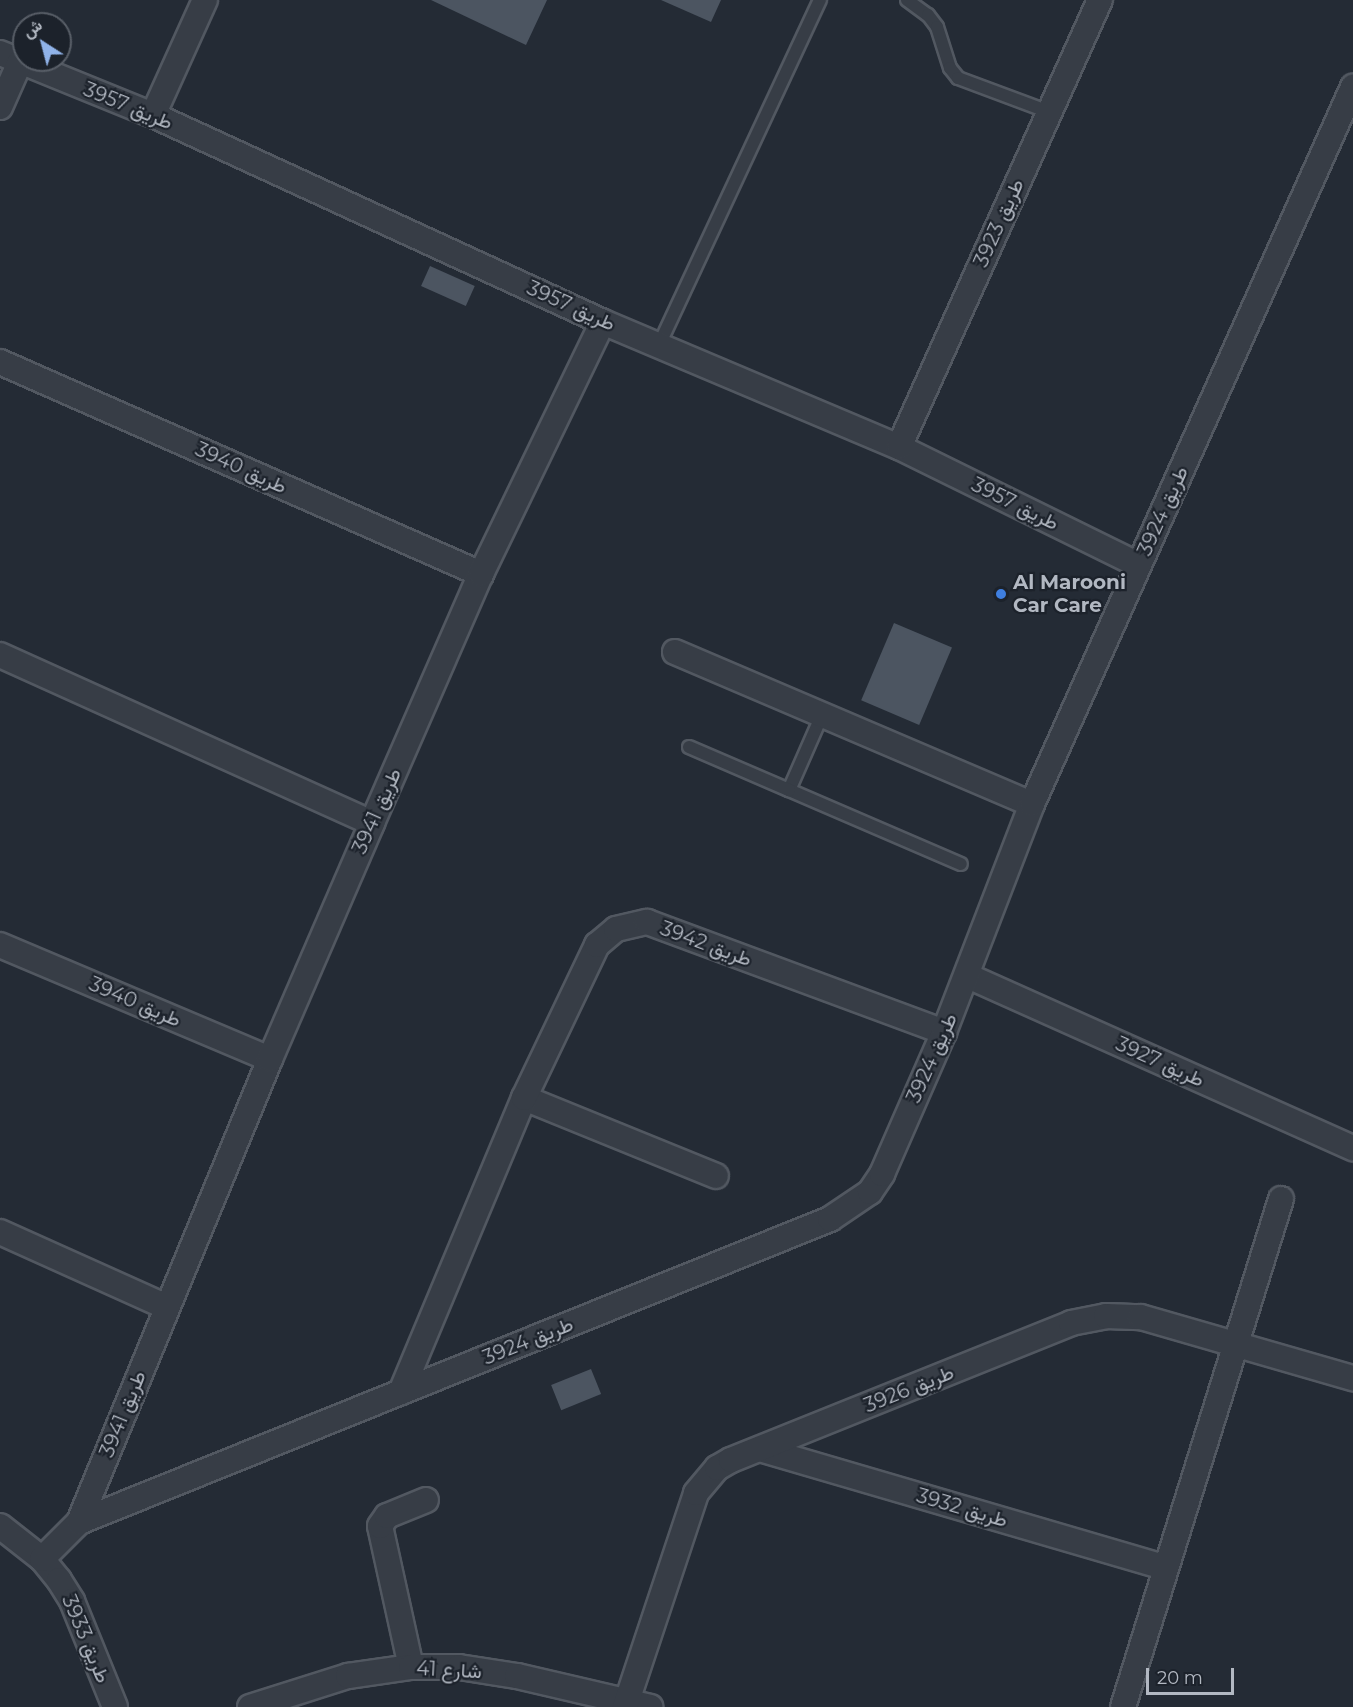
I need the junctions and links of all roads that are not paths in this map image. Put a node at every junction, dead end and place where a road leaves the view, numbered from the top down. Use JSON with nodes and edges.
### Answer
{"nodes":[{"id":1,"x":205,"y":0,"type":"edge"},
{"id":2,"x":820,"y":0,"type":"edge"},
{"id":3,"x":907,"y":0,"type":"edge"},
{"id":4,"x":1100,"y":0,"type":"edge"},
{"id":5,"x":10,"y":58,"type":"edge"},
{"id":6,"x":1353,"y":87,"type":"edge"},
{"id":7,"x":0,"y":107,"type":"edge"},
{"id":8,"x":1049,"y":112,"type":"junction"},
{"id":9,"x":153,"y":115,"type":"junction"},
{"id":10,"x":603,"y":322,"type":"junction"},
{"id":11,"x":659,"y":345,"type":"junction"},
{"id":12,"x":0,"y":362,"type":"edge"},
{"id":13,"x":899,"y":447,"type":"junction"},
{"id":14,"x":1139,"y":565,"type":"junction"},
{"id":15,"x":481,"y":574,"type":"junction"},
{"id":16,"x":675,"y":652,"type":"dead end"},
{"id":17,"x":0,"y":655,"type":"edge"},
{"id":18,"x":822,"y":715,"type":"junction"},
{"id":19,"x":689,"y":747,"type":"dead end"},
{"id":20,"x":789,"y":790,"type":"junction"},
{"id":21,"x":1032,"y":804,"type":"junction"},
{"id":22,"x":372,"y":823,"type":"junction"},
{"id":23,"x":961,"y":864,"type":"dead end"},
{"id":24,"x":0,"y":945,"type":"edge"},
{"id":25,"x":968,"y":976,"type":"junction"},
{"id":26,"x":945,"y":1032,"type":"junction"},
{"id":27,"x":270,"y":1059,"type":"junction"},
{"id":28,"x":524,"y":1098,"type":"junction"},
{"id":29,"x":1353,"y":1148,"type":"edge"},
{"id":30,"x":716,"y":1176,"type":"dead end"},
{"id":31,"x":1281,"y":1199,"type":"dead end"},
{"id":32,"x":0,"y":1232,"type":"edge"},
{"id":33,"x":167,"y":1307,"type":"junction"},
{"id":34,"x":1237,"y":1342,"type":"junction"},
{"id":35,"x":1353,"y":1378,"type":"edge"},
{"id":36,"x":401,"y":1392,"type":"junction"},
{"id":37,"x":760,"y":1449,"type":"junction"},
{"id":38,"x":426,"y":1500,"type":"dead end"},
{"id":39,"x":79,"y":1522,"type":"junction"},
{"id":40,"x":0,"y":1526,"type":"edge"},
{"id":41,"x":42,"y":1559,"type":"junction"},
{"id":42,"x":1164,"y":1567,"type":"junction"},
{"id":43,"x":411,"y":1666,"type":"junction"},
{"id":44,"x":634,"y":1705,"type":"edge"},
{"id":45,"x":115,"y":1707,"type":"edge"},
{"id":46,"x":251,"y":1707,"type":"edge"},
{"id":47,"x":1123,"y":1707,"type":"edge"}],
"edges":[{"from":1,"to":9,"type":"street"},
{"from":2,"to":11,"type":"lane"},
{"from":3,"to":8,"type":"lane"},
{"from":4,"to":8,"type":"street","name":"طريق 3923"},
{"from":5,"to":7,"type":"street"},
{"from":5,"to":9,"type":"street","name":"طريق 3957"},
{"from":6,"to":14,"type":"street","name":"طريق 3924"},
{"from":8,"to":13,"type":"street","name":"طريق 3923"},
{"from":9,"to":10,"type":"street","name":"طريق 3957"},
{"from":10,"to":11,"type":"street","name":"طريق 3957"},
{"from":10,"to":15,"type":"street","name":"طريق 3941"},
{"from":11,"to":13,"type":"street","name":"طريق 3957"},
{"from":12,"to":15,"type":"street","name":"طريق 3940"},
{"from":13,"to":14,"type":"street","name":"طريق 3957"},
{"from":14,"to":21,"type":"street","name":"طريق 3924"},
{"from":15,"to":22,"type":"street","name":"طريق 3941"},
{"from":16,"to":18,"type":"street"},
{"from":17,"to":22,"type":"street"},
{"from":18,"to":20,"type":"lane"},
{"from":18,"to":21,"type":"street"},
{"from":19,"to":20,"type":"lane"},
{"from":20,"to":23,"type":"lane"},
{"from":21,"to":25,"type":"street","name":"طريق 3924"},
{"from":22,"to":27,"type":"street","name":"طريق 3941"},
{"from":24,"to":27,"type":"street","name":"طريق 3940"},
{"from":25,"to":26,"type":"street","name":"طريق 3924"},
{"from":25,"to":29,"type":"street","name":"طريق 3927"},
{"from":26,"to":28,"type":"street","name":"طريق 3942"},
{"from":26,"to":36,"type":"street","name":"طريق 3924"},
{"from":27,"to":33,"type":"street","name":"طريق 3941"},
{"from":28,"to":30,"type":"street"},
{"from":28,"to":36,"type":"street","name":"طريق 3942"},
{"from":31,"to":34,"type":"street"},
{"from":32,"to":33,"type":"street"},
{"from":33,"to":39,"type":"street","name":"طريق 3941"},
{"from":34,"to":35,"type":"street","name":"طريق 3926"},
{"from":34,"to":37,"type":"street","name":"طريق 3926"},
{"from":34,"to":42,"type":"street"},
{"from":36,"to":39,"type":"street","name":"طريق 3924"},
{"from":37,"to":42,"type":"street","name":"طريق 3932"},
{"from":37,"to":44,"type":"street","name":"طريق 3926"},
{"from":38,"to":43,"type":"street"},
{"from":39,"to":41,"type":"street","name":"طريق 3924"},
{"from":40,"to":41,"type":"street","name":"طريق 3933"},
{"from":41,"to":45,"type":"street","name":"طريق 3933"},
{"from":42,"to":47,"type":"street"},
{"from":43,"to":44,"type":"street","name":"شارع 41"},
{"from":43,"to":46,"type":"street","name":"شارع 41"}]}
